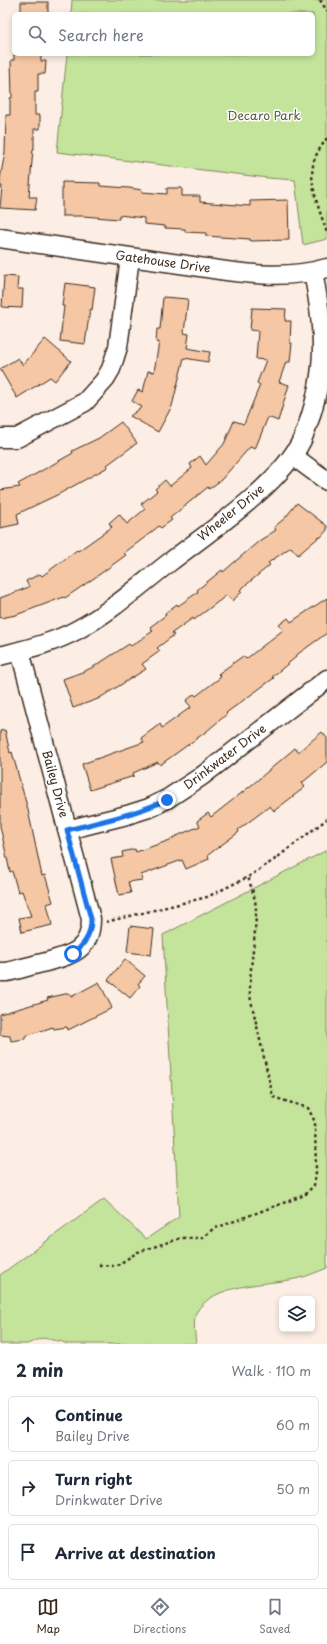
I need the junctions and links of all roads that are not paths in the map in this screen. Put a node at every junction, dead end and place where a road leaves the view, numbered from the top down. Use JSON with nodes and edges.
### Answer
{"nodes":[{"id":1,"x":0,"y":238,"type":"edge"},
{"id":2,"x":130,"y":258,"type":"junction"},
{"id":3,"x":320,"y":270,"type":"edge"},
{"id":4,"x":0,"y":438,"type":"edge"},
{"id":5,"x":293,"y":456,"type":"junction"},
{"id":6,"x":327,"y":480,"type":"edge"},
{"id":7,"x":20,"y":651,"type":"junction"},
{"id":8,"x":0,"y":656,"type":"edge"},
{"id":9,"x":327,"y":679,"type":"edge"},
{"id":10,"x":67,"y":830,"type":"junction"},
{"id":11,"x":0,"y":972,"type":"edge"}],
"edges":[{"from":1,"to":2,"type":"street","name":"Gatehouse Drive"},
{"from":2,"to":3,"type":"street","name":"Gatehouse Drive"},
{"from":2,"to":4,"type":"street"},
{"from":3,"to":5,"type":"street","name":"Wheeler Drive"},
{"from":5,"to":6,"type":"street"},
{"from":5,"to":7,"type":"street","name":"Wheeler Drive"},
{"from":7,"to":8,"type":"street","name":"Wheeler Drive"},
{"from":7,"to":10,"type":"street","name":"Bailey Drive"},
{"from":9,"to":10,"type":"street","name":"Drinkwater Drive"},
{"from":10,"to":11,"type":"street","name":"Bailey Drive"}]}
